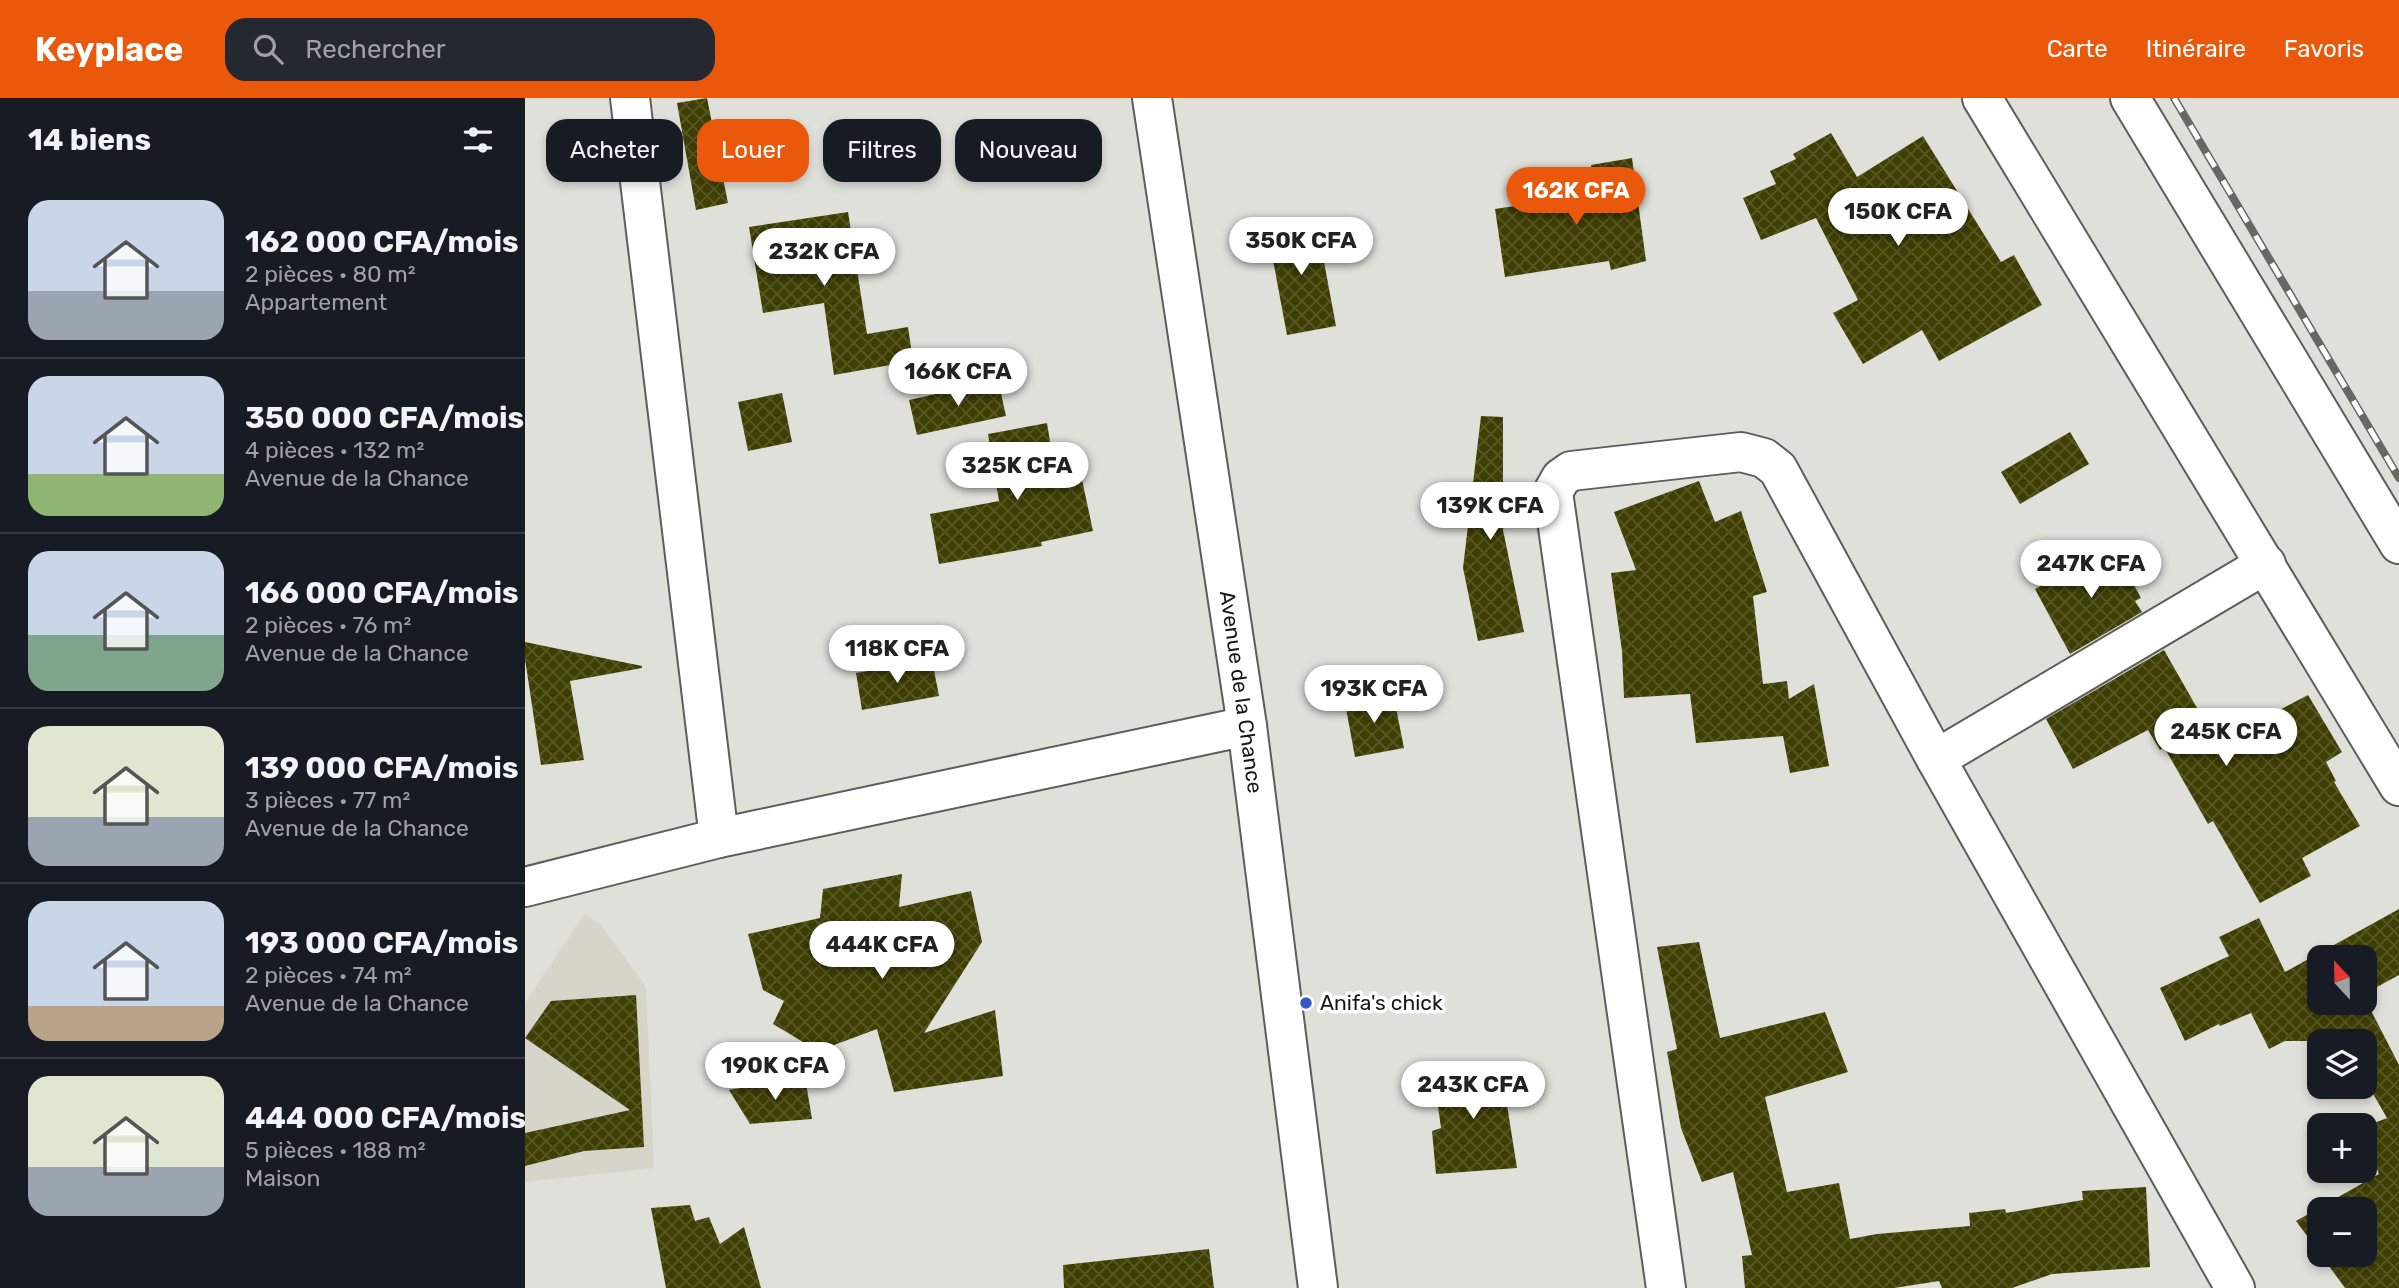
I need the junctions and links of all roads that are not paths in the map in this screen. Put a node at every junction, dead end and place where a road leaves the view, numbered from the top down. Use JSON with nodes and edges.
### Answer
{"nodes":[{"id":1,"x":630,"y":98,"type":"edge"},
{"id":2,"x":1152,"y":98,"type":"edge"},
{"id":3,"x":1982,"y":98,"type":"edge"},
{"id":4,"x":2130,"y":98,"type":"edge"},
{"id":5,"x":2399,"y":544,"type":"edge"},
{"id":6,"x":2266,"y":564,"type":"junction"},
{"id":7,"x":1247,"y":726,"type":"junction"},
{"id":8,"x":1936,"y":759,"type":"junction"},
{"id":9,"x":2399,"y":786,"type":"edge"},
{"id":10,"x":719,"y":838,"type":"junction"},
{"id":11,"x":525,"y":887,"type":"edge"},
{"id":12,"x":1318,"y":1288,"type":"edge"},
{"id":13,"x":1666,"y":1288,"type":"edge"},
{"id":14,"x":2235,"y":1288,"type":"edge"}],
"edges":[{"from":1,"to":10,"type":"street"},
{"from":2,"to":7,"type":"street","name":"Avenue de la Chance"},
{"from":3,"to":6,"type":"street"},
{"from":4,"to":5,"type":"street"},
{"from":6,"to":8,"type":"street"},
{"from":6,"to":9,"type":"street"},
{"from":7,"to":10,"type":"street"},
{"from":7,"to":12,"type":"street","name":"Avenue de la Chance"},
{"from":8,"to":13,"type":"street"},
{"from":8,"to":14,"type":"street"},
{"from":10,"to":11,"type":"street"}]}
